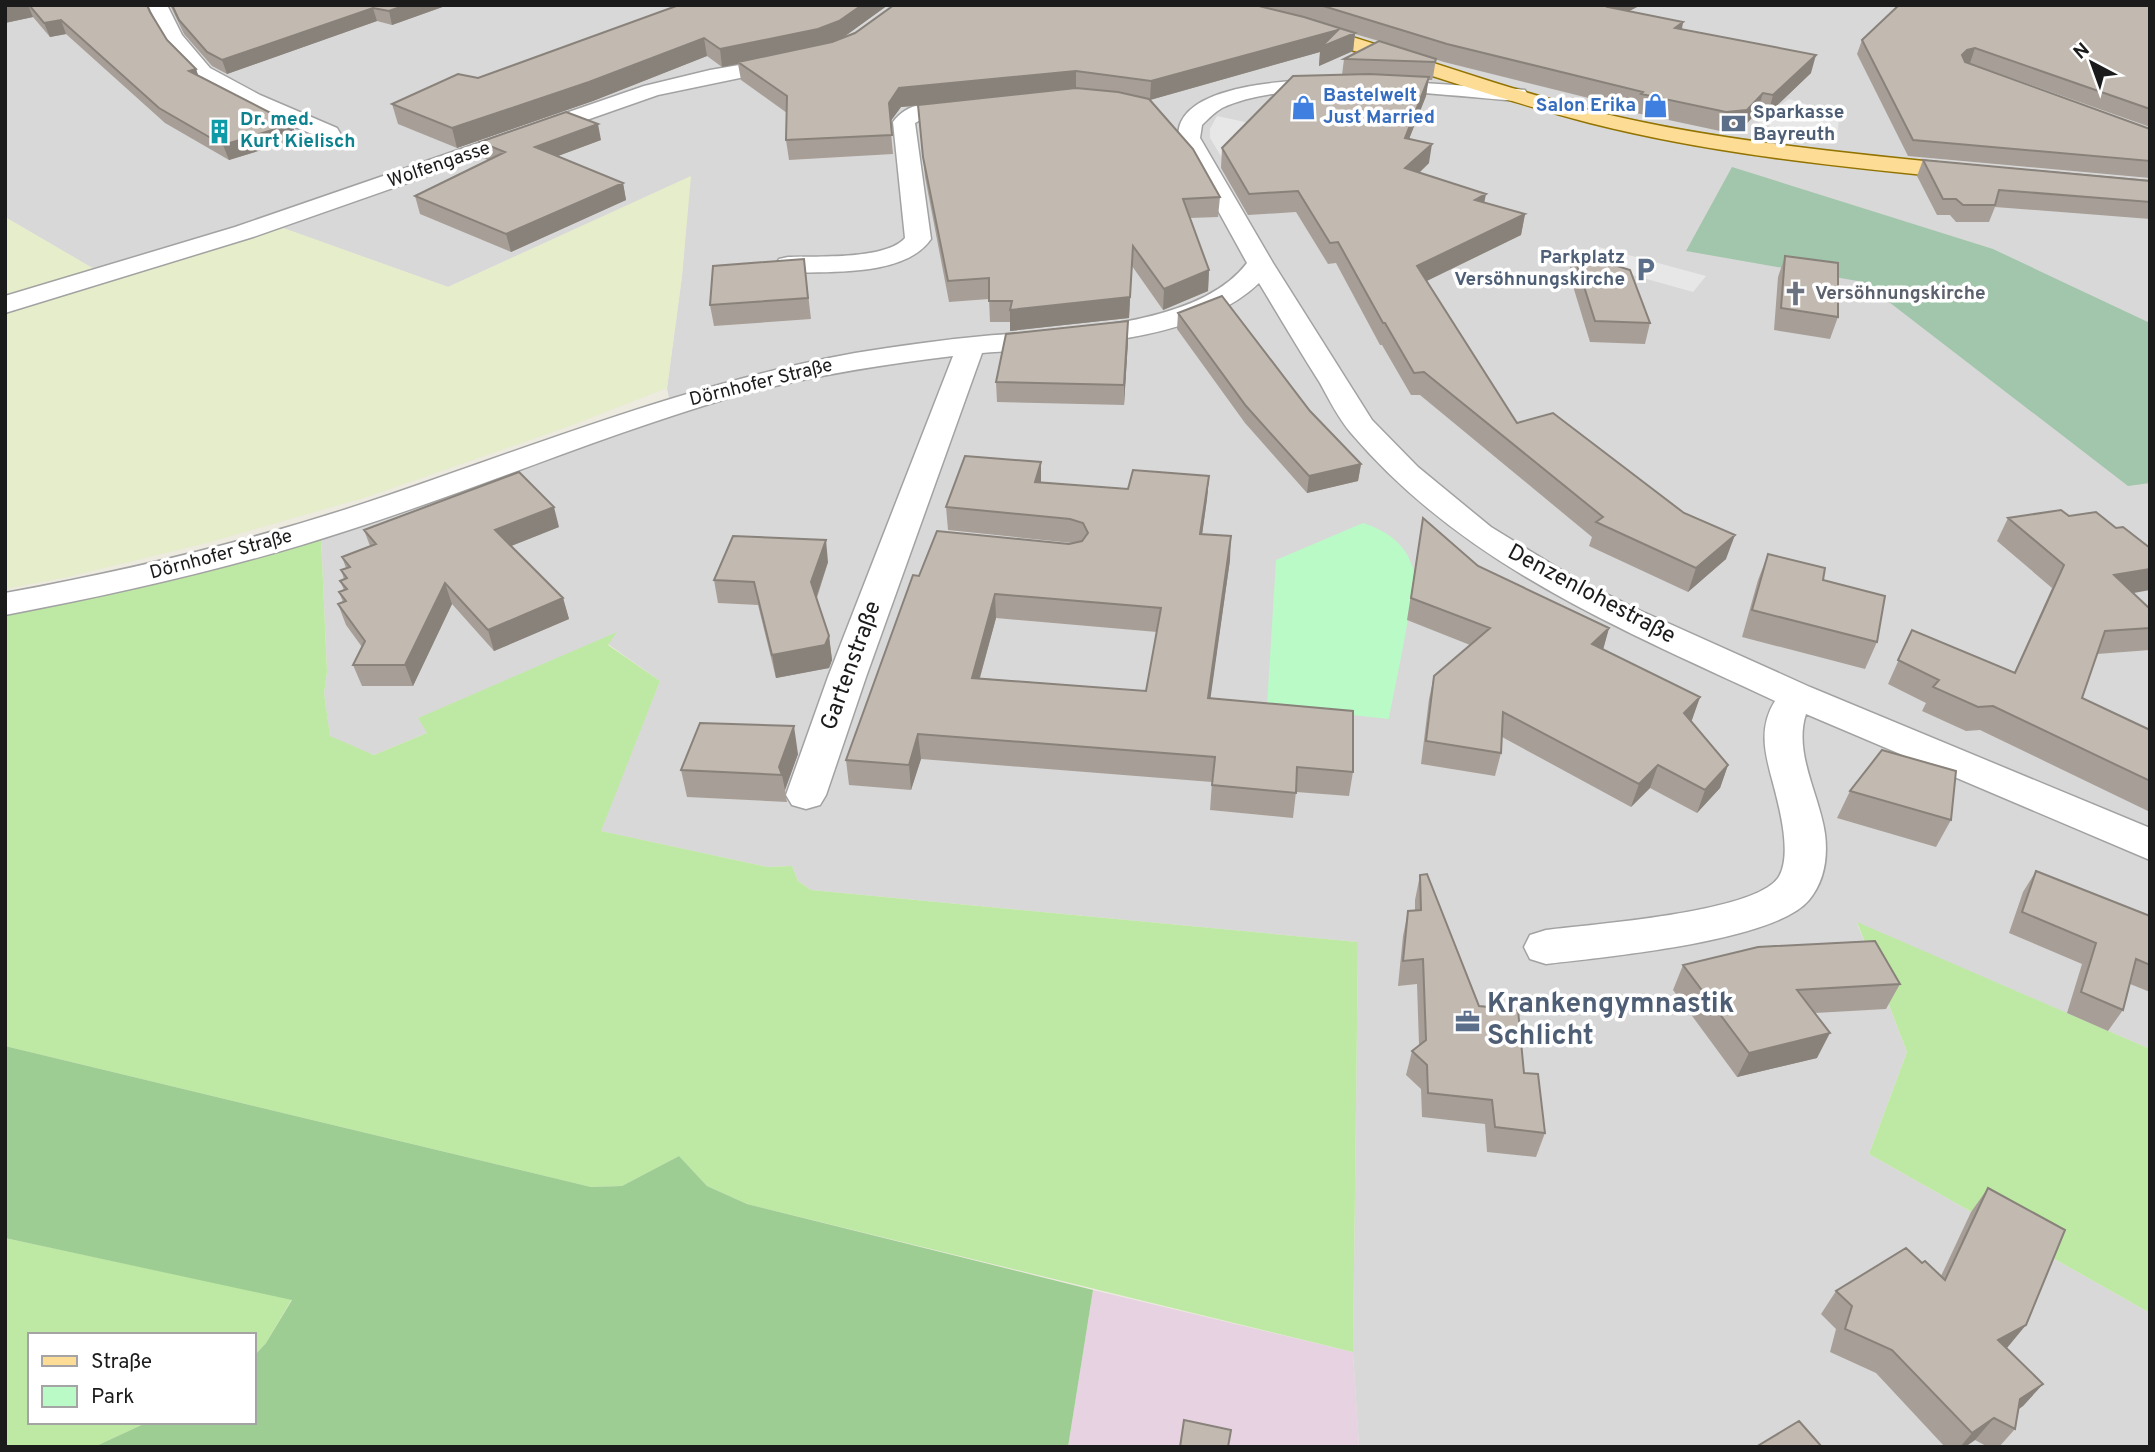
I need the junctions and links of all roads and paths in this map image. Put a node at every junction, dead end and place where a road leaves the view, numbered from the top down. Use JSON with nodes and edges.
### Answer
{"nodes":[{"id":1,"x":157,"y":5,"type":"edge"},
{"id":2,"x":1216,"y":5,"type":"edge"},
{"id":3,"x":1374,"y":48,"type":"junction"},
{"id":4,"x":812,"y":58,"type":"edge"},
{"id":5,"x":1288,"y":85,"type":"junction"},
{"id":6,"x":1517,"y":94,"type":"junction"},
{"id":7,"x":995,"y":104,"type":"edge"},
{"id":8,"x":1170,"y":113,"type":"dead end"},
{"id":9,"x":1194,"y":118,"type":"junction"},
{"id":10,"x":329,"y":133,"type":"dead end"},
{"id":11,"x":1998,"y":176,"type":"edge"},
{"id":12,"x":1260,"y":263,"type":"junction"},
{"id":13,"x":788,"y":265,"type":"edge"},
{"id":14,"x":5,"y":305,"type":"edge"},
{"id":15,"x":971,"y":346,"type":"junction"},
{"id":16,"x":5,"y":604,"type":"edge"},
{"id":17,"x":1797,"y":695,"type":"junction"},
{"id":18,"x":806,"y":795,"type":"dead end"},
{"id":19,"x":2150,"y":845,"type":"edge"},
{"id":20,"x":1546,"y":947,"type":"dead end"}],
"edges":[{"from":1,"to":10,"type":"street"},
{"from":2,"to":3,"type":"main road"},
{"from":3,"to":5,"type":"street"},
{"from":3,"to":6,"type":"main road"},
{"from":4,"to":14,"type":"street","name":"Wolfengasse"},
{"from":5,"to":6,"type":"street"},
{"from":5,"to":9,"type":"street"},
{"from":6,"to":11,"type":"main road"},
{"from":7,"to":13,"type":"street"},
{"from":8,"to":9,"type":"street"},
{"from":9,"to":12,"type":"street"},
{"from":12,"to":15,"type":"street","name":"Dörnhofer Straße"},
{"from":12,"to":17,"type":"street","name":"Denzenlohestraße"},
{"from":15,"to":16,"type":"street","name":"Dörnhofer Straße"},
{"from":15,"to":18,"type":"street","name":"Gartenstraße"},
{"from":17,"to":19,"type":"street","name":"Denzenlohestraße"},
{"from":17,"to":20,"type":"street"}]}
